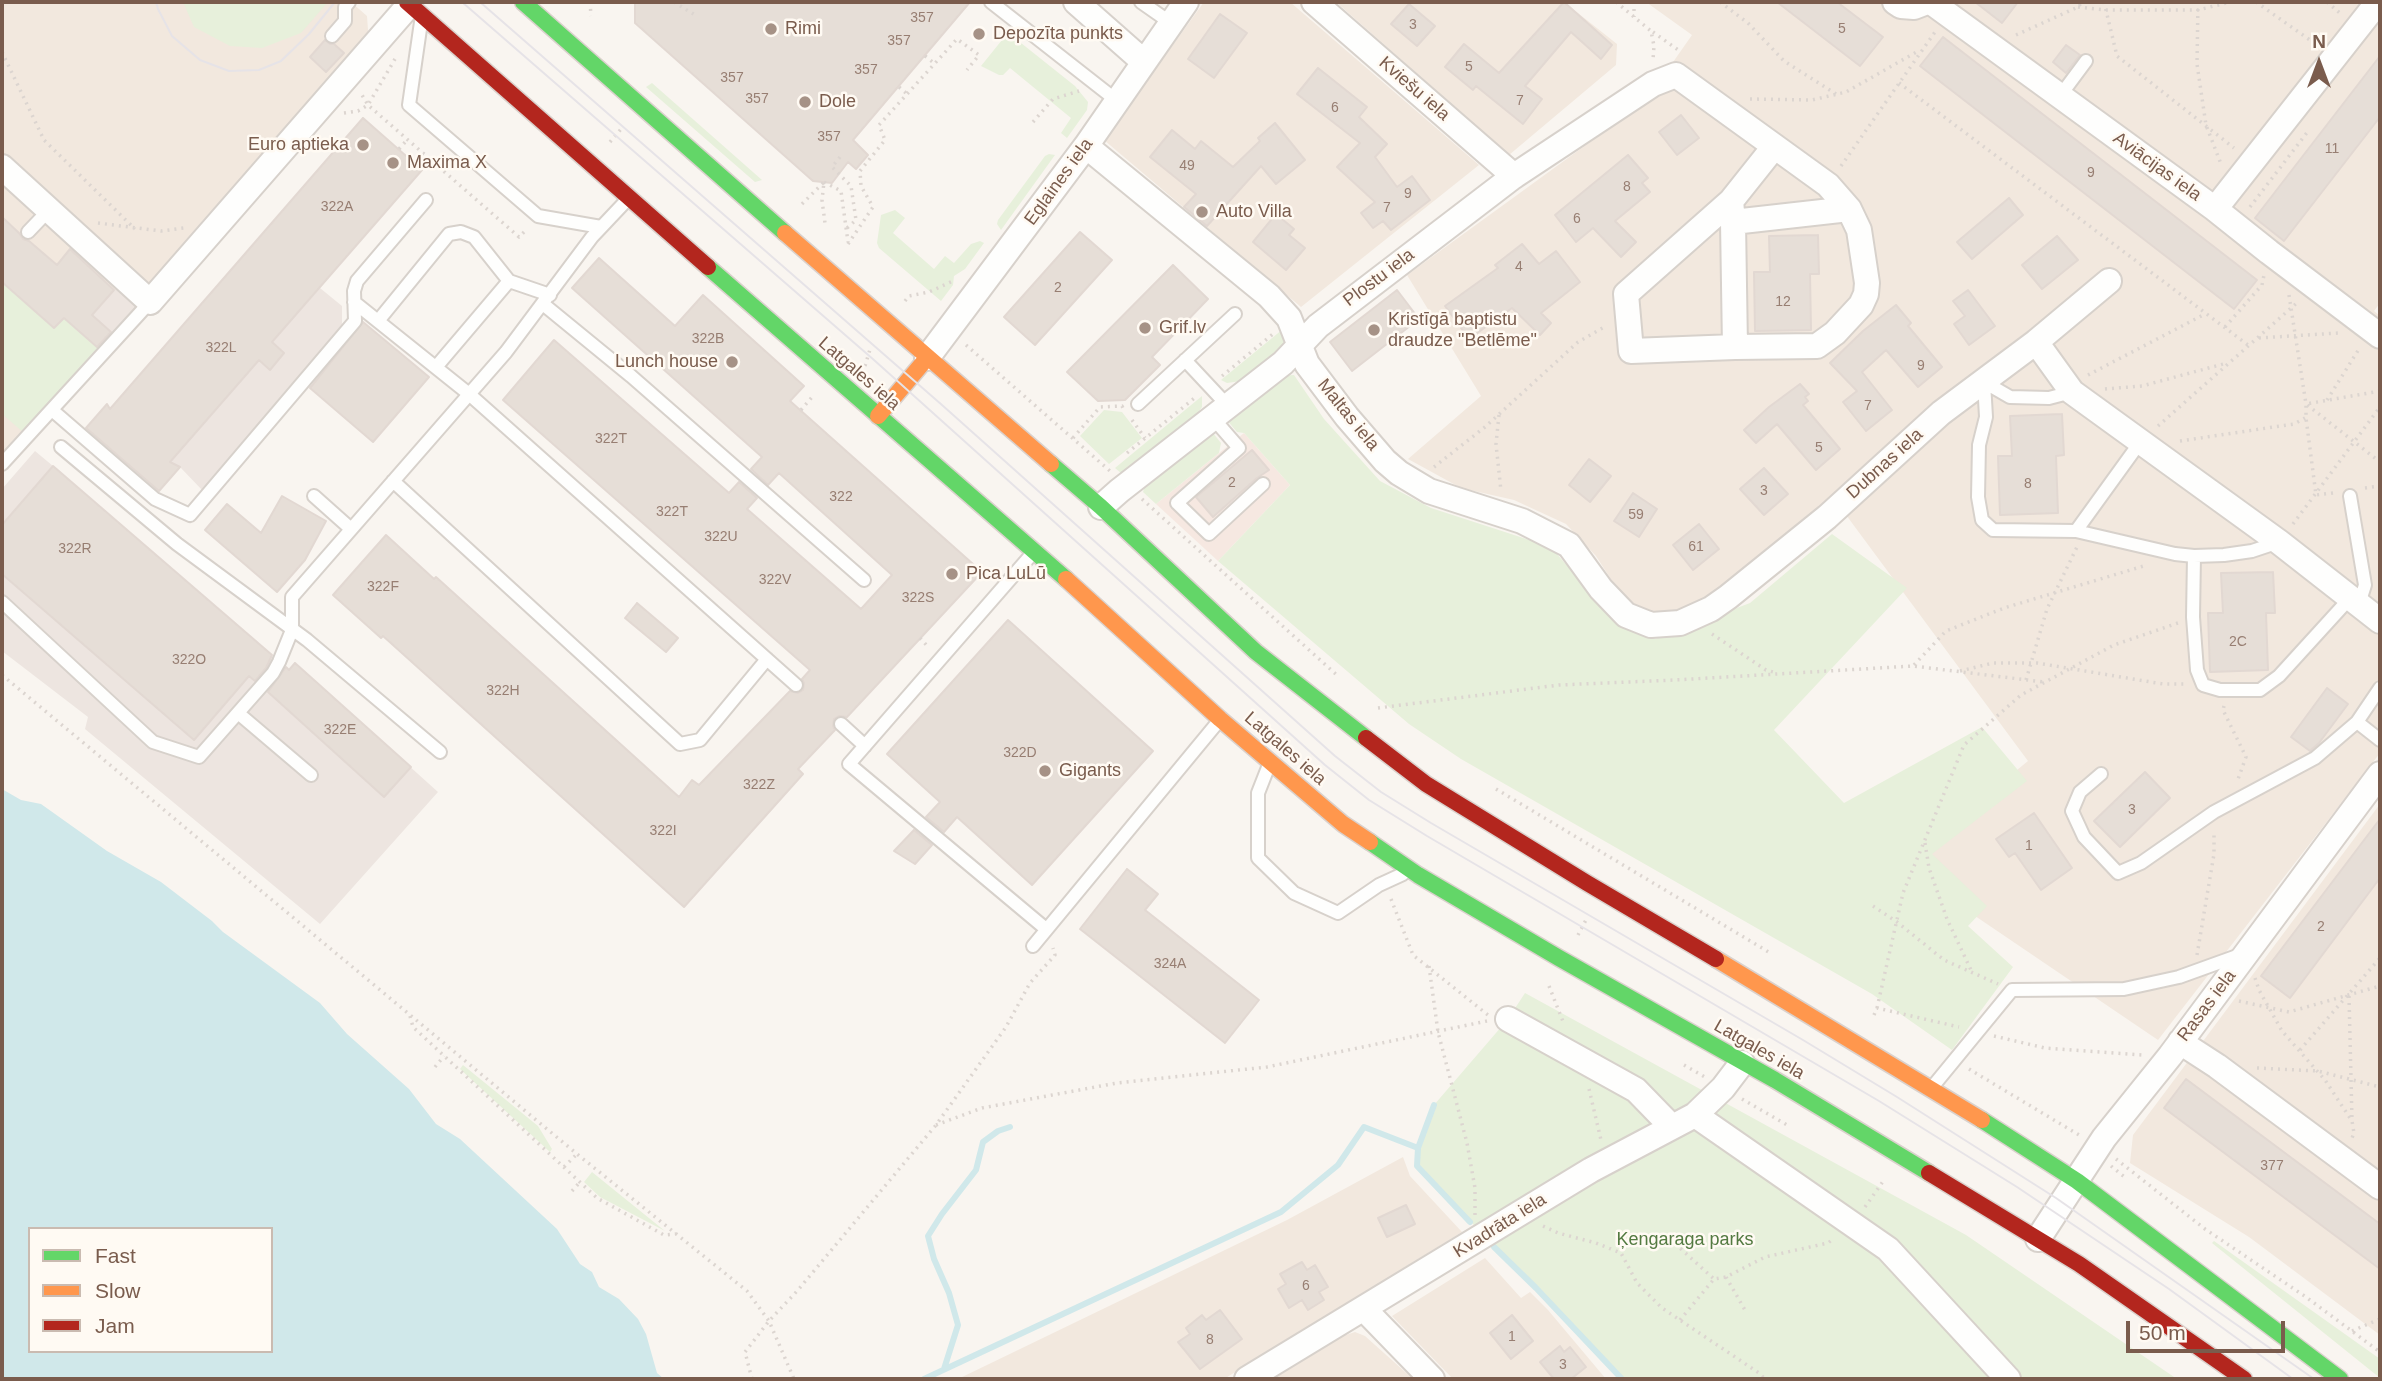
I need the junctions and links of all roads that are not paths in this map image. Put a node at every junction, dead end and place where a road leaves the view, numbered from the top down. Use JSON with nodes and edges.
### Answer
{"nodes":[{"id":1,"x":349,"y":2,"type":"edge"},
{"id":2,"x":523,"y":2,"type":"edge"},
{"id":3,"x":991,"y":2,"type":"edge"},
{"id":4,"x":1076,"y":2,"type":"edge"},
{"id":5,"x":1141,"y":2,"type":"edge"},
{"id":6,"x":1186,"y":2,"type":"edge"},
{"id":7,"x":1314,"y":2,"type":"edge"},
{"id":8,"x":1895,"y":2,"type":"edge"},
{"id":9,"x":2378,"y":2,"type":"edge"},
{"id":10,"x":1935,"y":6,"type":"edge"},
{"id":11,"x":413,"y":7,"type":"edge"},
{"id":12,"x":1171,"y":23,"type":"junction"},
{"id":13,"x":332,"y":36,"type":"dead end"},
{"id":14,"x":2086,"y":61,"type":"dead end"},
{"id":15,"x":1144,"y":62,"type":"junction"},
{"id":16,"x":2060,"y":96,"type":"junction"},
{"id":17,"x":1116,"y":100,"type":"junction"},
{"id":18,"x":1086,"y":146,"type":"junction"},
{"id":19,"x":1774,"y":147,"type":"junction"},
{"id":20,"x":2,"y":167,"type":"edge"},
{"id":21,"x":1514,"y":176,"type":"junction"},
{"id":22,"x":628,"y":198,"type":"junction"},
{"id":23,"x":426,"y":200,"type":"dead end"},
{"id":24,"x":2222,"y":201,"type":"junction"},
{"id":25,"x":1849,"y":209,"type":"junction"},
{"id":26,"x":49,"y":210,"type":"junction"},
{"id":27,"x":1732,"y":212,"type":"junction"},
{"id":28,"x":601,"y":227,"type":"junction"},
{"id":29,"x":28,"y":232,"type":"dead end"},
{"id":30,"x":509,"y":281,"type":"junction"},
{"id":31,"x":2109,"y":281,"type":"dead end"},
{"id":32,"x":547,"y":300,"type":"junction"},
{"id":33,"x":150,"y":302,"type":"junction"},
{"id":34,"x":354,"y":302,"type":"junction"},
{"id":35,"x":1235,"y":314,"type":"dead end"},
{"id":36,"x":378,"y":321,"type":"junction"},
{"id":37,"x":2376,"y":333,"type":"edge"},
{"id":38,"x":2036,"y":342,"type":"junction"},
{"id":39,"x":1301,"y":345,"type":"junction"},
{"id":40,"x":1735,"y":347,"type":"junction"},
{"id":41,"x":927,"y":358,"type":"junction"},
{"id":42,"x":1185,"y":360,"type":"junction"},
{"id":43,"x":436,"y":368,"type":"junction"},
{"id":44,"x":1984,"y":382,"type":"junction"},
{"id":45,"x":2069,"y":389,"type":"junction"},
{"id":46,"x":468,"y":394,"type":"junction"},
{"id":47,"x":1138,"y":404,"type":"dead end"},
{"id":48,"x":52,"y":410,"type":"junction"},
{"id":49,"x":1221,"y":412,"type":"junction"},
{"id":50,"x":878,"y":416,"type":"junction"},
{"id":51,"x":2141,"y":441,"type":"junction"},
{"id":52,"x":61,"y":447,"type":"dead end"},
{"id":53,"x":2,"y":464,"type":"edge"},
{"id":54,"x":393,"y":481,"type":"junction"},
{"id":55,"x":1263,"y":484,"type":"dead end"},
{"id":56,"x":314,"y":496,"type":"dead end"},
{"id":57,"x":2350,"y":496,"type":"dead end"},
{"id":58,"x":1101,"y":507,"type":"junction"},
{"id":59,"x":351,"y":529,"type":"junction"},
{"id":60,"x":2076,"y":531,"type":"junction"},
{"id":61,"x":2279,"y":542,"type":"junction"},
{"id":62,"x":1035,"y":551,"type":"junction"},
{"id":63,"x":2188,"y":555,"type":"junction"},
{"id":64,"x":864,"y":580,"type":"dead end"},
{"id":65,"x":2355,"y":601,"type":"junction"},
{"id":66,"x":2,"y":602,"type":"edge"},
{"id":67,"x":2380,"y":621,"type":"edge"},
{"id":68,"x":1651,"y":625,"type":"joint"},
{"id":69,"x":292,"y":630,"type":"junction"},
{"id":70,"x":767,"y":659,"type":"junction"},
{"id":71,"x":796,"y":685,"type":"dead end"},
{"id":72,"x":2380,"y":688,"type":"edge"},
{"id":73,"x":238,"y":713,"type":"junction"},
{"id":74,"x":1220,"y":719,"type":"junction"},
{"id":75,"x":2357,"y":722,"type":"junction"},
{"id":76,"x":841,"y":724,"type":"dead end"},
{"id":77,"x":2380,"y":740,"type":"edge"},
{"id":78,"x":865,"y":746,"type":"junction"},
{"id":79,"x":440,"y":752,"type":"dead end"},
{"id":80,"x":1270,"y":762,"type":"junction"},
{"id":81,"x":2101,"y":774,"type":"dead end"},
{"id":82,"x":2380,"y":774,"type":"edge"},
{"id":83,"x":311,"y":775,"type":"dead end"},
{"id":84,"x":1418,"y":875,"type":"junction"},
{"id":85,"x":1046,"y":929,"type":"junction"},
{"id":86,"x":1033,"y":946,"type":"dead end"},
{"id":87,"x":2250,"y":962,"type":"junction"},
{"id":88,"x":1501,"y":1019,"type":"road end"},
{"id":89,"x":2175,"y":1049,"type":"junction"},
{"id":90,"x":1742,"y":1063,"type":"junction"},
{"id":91,"x":1931,"y":1087,"type":"junction"},
{"id":92,"x":1695,"y":1115,"type":"junction"},
{"id":93,"x":1671,"y":1126,"type":"junction"},
{"id":94,"x":2077,"y":1181,"type":"junction"},
{"id":95,"x":2380,"y":1186,"type":"edge"},
{"id":96,"x":2038,"y":1239,"type":"junction"},
{"id":97,"x":1364,"y":1308,"type":"junction"},
{"id":98,"x":1247,"y":1379,"type":"edge"},
{"id":99,"x":1432,"y":1379,"type":"edge"},
{"id":100,"x":2008,"y":1379,"type":"edge"},
{"id":101,"x":2244,"y":1379,"type":"edge"},
{"id":102,"x":2340,"y":1379,"type":"edge"}],
"edges":[{"from":1,"to":13,"type":"lane"},
{"from":2,"to":41,"type":"highway"},
{"from":3,"to":17,"type":"lane"},
{"from":4,"to":15,"type":"street"},
{"from":5,"to":12,"type":"lane"},
{"from":6,"to":12,"type":"street","name":"Eglaines iela"},
{"from":7,"to":21,"type":"street","name":"Kviešu iela"},
{"from":8,"to":10,"type":"street"},
{"from":9,"to":24,"type":"street"},
{"from":10,"to":16,"type":"street","name":"Aviācijas iela"},
{"from":11,"to":22,"type":"highway","name":"Latgales iela"},
{"from":11,"to":28,"type":"lane"},
{"from":11,"to":33,"type":"street"},
{"from":12,"to":15,"type":"street","name":"Eglaines iela"},
{"from":14,"to":16,"type":"lane"},
{"from":15,"to":17,"type":"street","name":"Eglaines iela"},
{"from":16,"to":24,"type":"street","name":"Aviācijas iela"},
{"from":17,"to":18,"type":"street","name":"Eglaines iela"},
{"from":18,"to":39,"type":"street","name":"Maltas iela"},
{"from":18,"to":41,"type":"street","name":"Eglaines iela"},
{"from":19,"to":21,"type":"street","name":"Plostu iela"},
{"from":19,"to":25,"type":"street"},
{"from":19,"to":27,"type":"street"},
{"from":20,"to":26,"type":"street"},
{"from":21,"to":39,"type":"street","name":"Plostu iela"},
{"from":22,"to":28,"type":"lane"},
{"from":22,"to":50,"type":"highway","name":"Latgales iela"},
{"from":23,"to":34,"type":"lane"},
{"from":24,"to":37,"type":"street","name":"Aviācijas iela"},
{"from":25,"to":27,"type":"street"},
{"from":25,"to":40,"type":"street"},
{"from":26,"to":29,"type":"lane"},
{"from":26,"to":33,"type":"street"},
{"from":27,"to":40,"type":"street"},
{"from":27,"to":40,"type":"street"},
{"from":28,"to":32,"type":"lane"},
{"from":30,"to":32,"type":"lane"},
{"from":30,"to":36,"type":"lane"},
{"from":30,"to":43,"type":"lane"},
{"from":31,"to":38,"type":"street","name":"Dubnas iela"},
{"from":32,"to":46,"type":"lane"},
{"from":32,"to":64,"type":"lane"},
{"from":33,"to":48,"type":"lane"},
{"from":34,"to":36,"type":"lane"},
{"from":34,"to":48,"type":"lane"},
{"from":35,"to":42,"type":"lane"},
{"from":36,"to":43,"type":"lane"},
{"from":38,"to":44,"type":"street","name":"Dubnas iela"},
{"from":38,"to":45,"type":"street"},
{"from":39,"to":49,"type":"street","name":"Plostu iela"},
{"from":39,"to":68,"type":"street","name":"Maltas iela"},
{"from":41,"to":50,"type":"highway"},
{"from":41,"to":58,"type":"highway"},
{"from":42,"to":47,"type":"lane"},
{"from":42,"to":49,"type":"lane"},
{"from":43,"to":46,"type":"lane"},
{"from":44,"to":45,"type":"lane"},
{"from":44,"to":60,"type":"lane"},
{"from":44,"to":68,"type":"street","name":"Dubnas iela"},
{"from":45,"to":51,"type":"street"},
{"from":46,"to":54,"type":"lane"},
{"from":46,"to":70,"type":"lane"},
{"from":48,"to":53,"type":"lane"},
{"from":49,"to":55,"type":"lane"},
{"from":49,"to":58,"type":"street","name":"Plostu iela"},
{"from":50,"to":62,"type":"highway","name":"Latgales iela"},
{"from":51,"to":60,"type":"lane"},
{"from":51,"to":61,"type":"street"},
{"from":52,"to":69,"type":"lane"},
{"from":54,"to":59,"type":"lane"},
{"from":54,"to":70,"type":"lane"},
{"from":56,"to":59,"type":"lane"},
{"from":57,"to":65,"type":"lane"},
{"from":58,"to":91,"type":"highway"},
{"from":59,"to":69,"type":"lane"},
{"from":60,"to":63,"type":"lane"},
{"from":61,"to":63,"type":"lane"},
{"from":61,"to":65,"type":"street"},
{"from":62,"to":74,"type":"highway","name":"Latgales iela"},
{"from":62,"to":78,"type":"lane"},
{"from":63,"to":65,"type":"lane"},
{"from":65,"to":67,"type":"street"},
{"from":66,"to":73,"type":"lane"},
{"from":69,"to":73,"type":"lane"},
{"from":69,"to":79,"type":"lane"},
{"from":70,"to":71,"type":"lane"},
{"from":72,"to":75,"type":"lane"},
{"from":73,"to":83,"type":"lane"},
{"from":74,"to":80,"type":"highway","name":"Latgales iela"},
{"from":74,"to":85,"type":"lane"},
{"from":75,"to":77,"type":"lane"},
{"from":75,"to":81,"type":"lane"},
{"from":76,"to":78,"type":"lane"},
{"from":78,"to":85,"type":"lane"},
{"from":80,"to":84,"type":"highway","name":"Latgales iela"},
{"from":80,"to":84,"type":"lane"},
{"from":82,"to":87,"type":"street","name":"Rasas iela"},
{"from":84,"to":90,"type":"highway","name":"Latgales iela"},
{"from":85,"to":86,"type":"lane"},
{"from":87,"to":89,"type":"street","name":"Rasas iela"},
{"from":87,"to":91,"type":"lane"},
{"from":88,"to":93,"type":"street"},
{"from":89,"to":94,"type":"street","name":"Rasas iela"},
{"from":89,"to":95,"type":"street"},
{"from":90,"to":92,"type":"street","name":"Kvadrāta iela"},
{"from":90,"to":96,"type":"highway","name":"Latgales iela"},
{"from":91,"to":94,"type":"highway"},
{"from":92,"to":93,"type":"street","name":"Kvadrāta iela"},
{"from":92,"to":100,"type":"street"},
{"from":93,"to":97,"type":"street","name":"Kvadrāta iela"},
{"from":94,"to":96,"type":"street","name":"Rasas iela"},
{"from":94,"to":102,"type":"highway"},
{"from":96,"to":101,"type":"highway","name":"Latgales iela"},
{"from":97,"to":98,"type":"street","name":"Kvadrāta iela"},
{"from":97,"to":99,"type":"street"}]}
